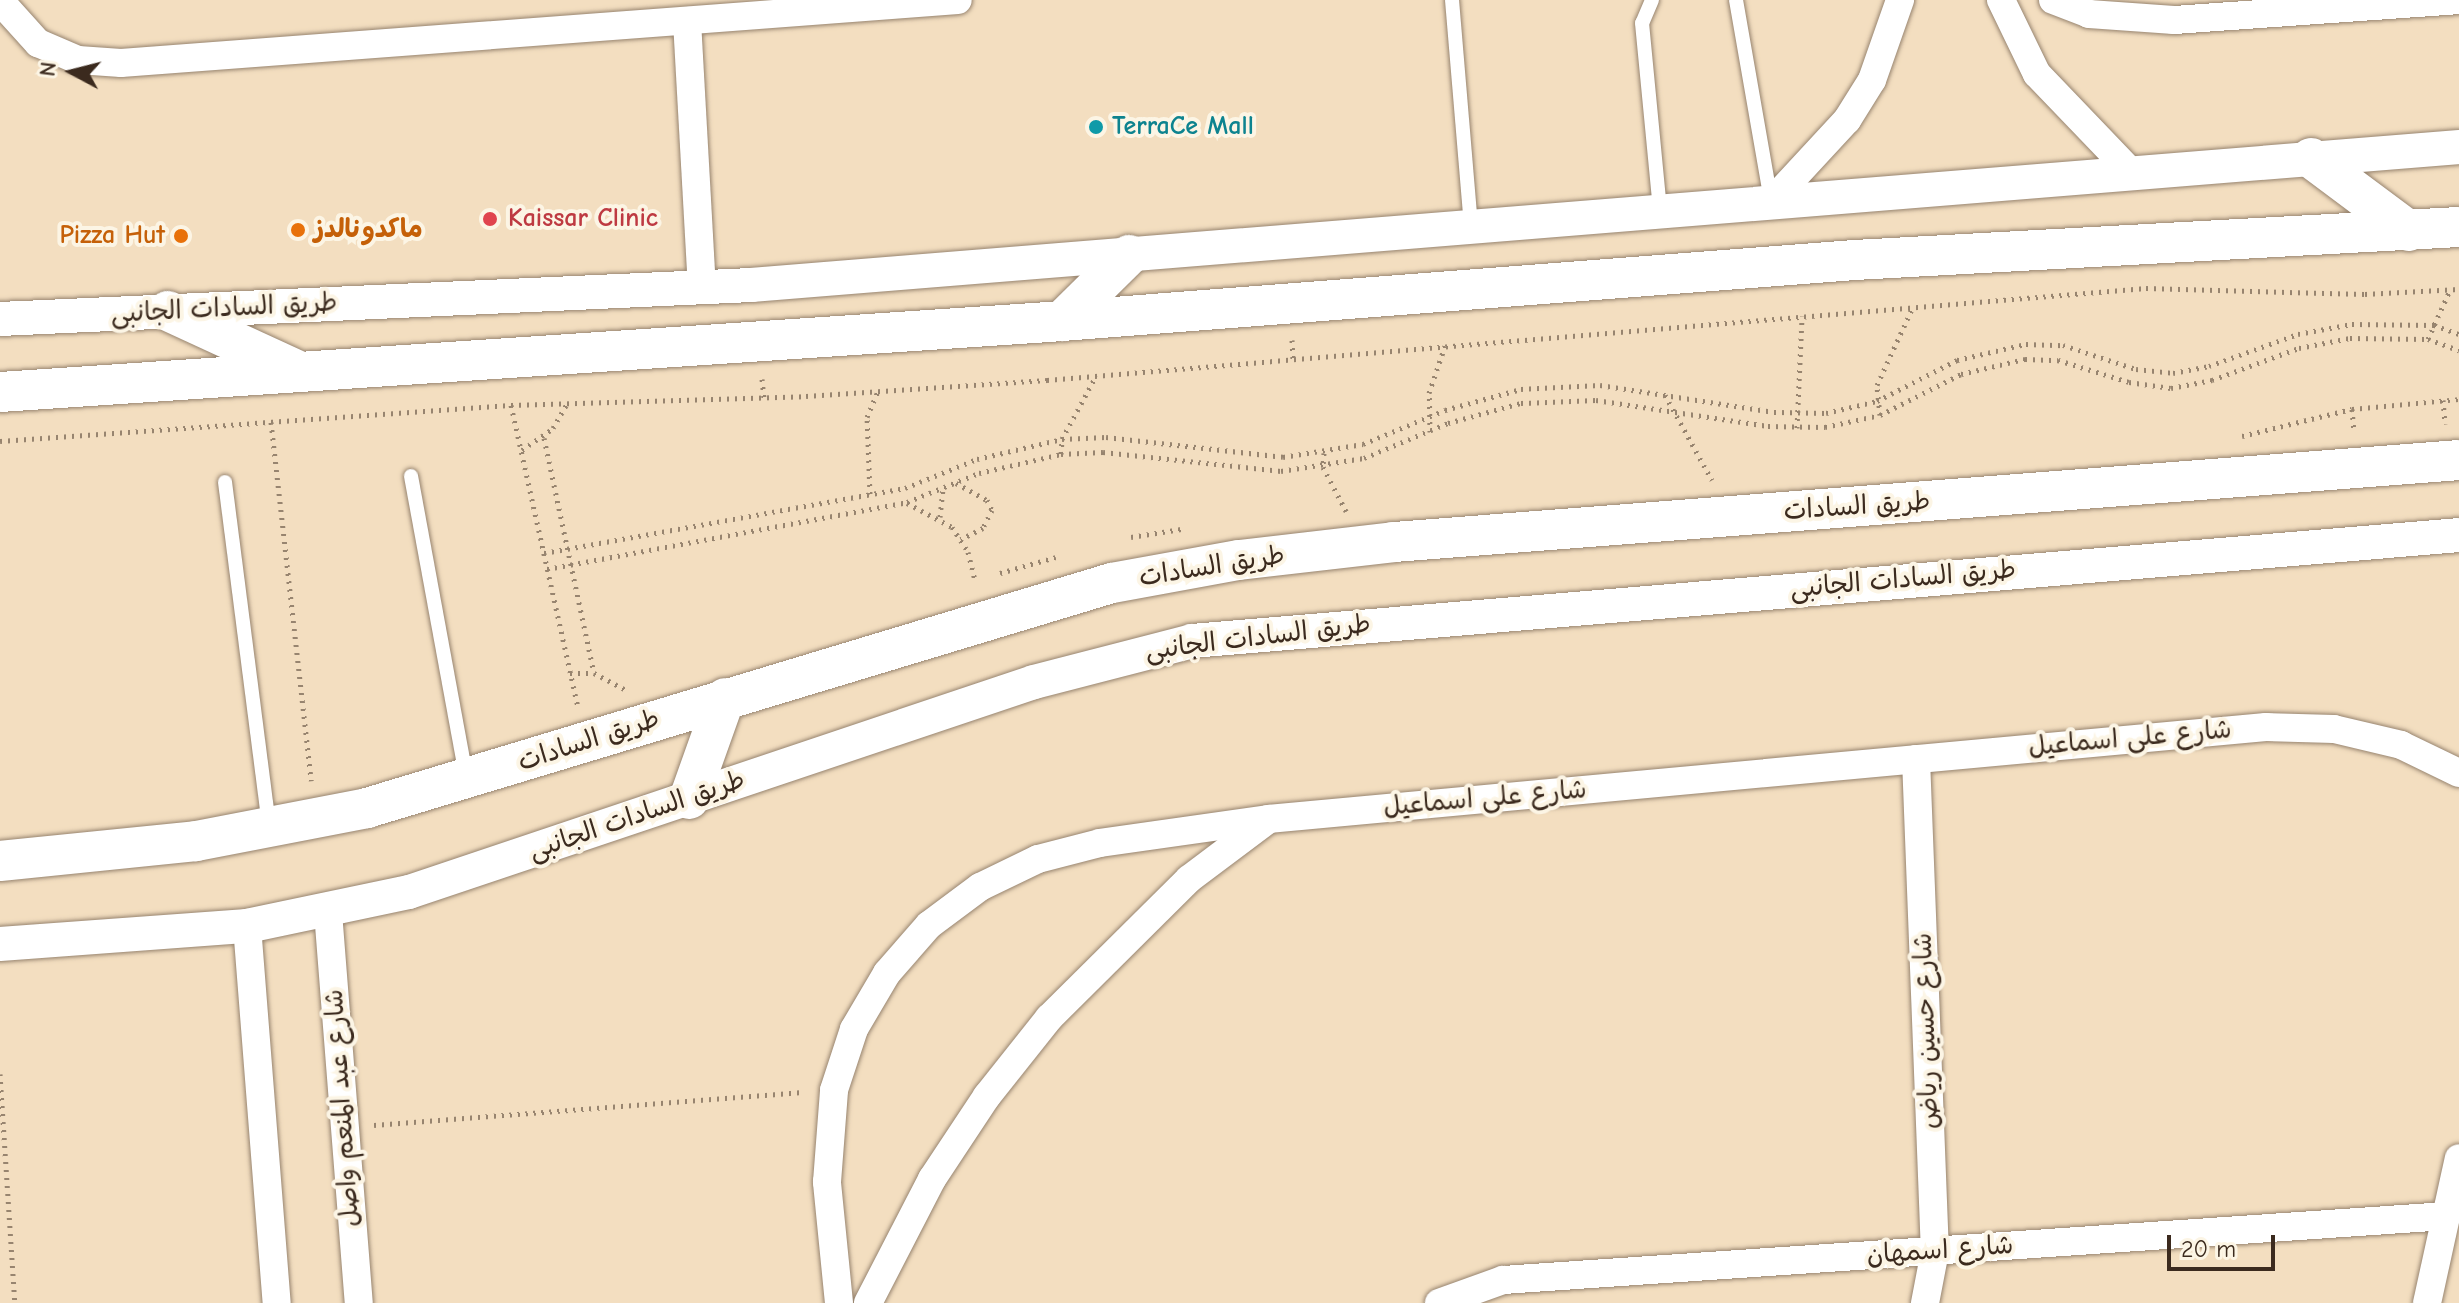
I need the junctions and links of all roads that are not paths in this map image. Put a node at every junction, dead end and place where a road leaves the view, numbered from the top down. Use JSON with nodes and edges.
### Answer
{"nodes":[{"id":1,"x":958,"y":0,"type":"edge"},
{"id":2,"x":1452,"y":0,"type":"edge"},
{"id":3,"x":1652,"y":0,"type":"edge"},
{"id":4,"x":1736,"y":0,"type":"edge"},
{"id":5,"x":1900,"y":0,"type":"edge"},
{"id":6,"x":2001,"y":0,"type":"edge"},
{"id":7,"x":2053,"y":0,"type":"edge"},
{"id":8,"x":2459,"y":0,"type":"edge"},
{"id":9,"x":0,"y":1,"type":"edge"},
{"id":10,"x":687,"y":21,"type":"junction"},
{"id":11,"x":2459,"y":147,"type":"edge"},
{"id":12,"x":2311,"y":158,"type":"junction"},
{"id":13,"x":2131,"y":172,"type":"junction"},
{"id":14,"x":1771,"y":202,"type":"junction"},
{"id":15,"x":1660,"y":211,"type":"junction"},
{"id":16,"x":1472,"y":226,"type":"junction"},
{"id":17,"x":2459,"y":227,"type":"edge"},
{"id":18,"x":2409,"y":231,"type":"junction"},
{"id":19,"x":1129,"y":255,"type":"junction"},
{"id":20,"x":702,"y":288,"type":"junction"},
{"id":21,"x":168,"y":311,"type":"junction"},
{"id":22,"x":0,"y":319,"type":"edge"},
{"id":23,"x":1062,"y":321,"type":"junction"},
{"id":24,"x":300,"y":372,"type":"junction"},
{"id":25,"x":0,"y":392,"type":"edge"},
{"id":26,"x":2459,"y":460,"type":"edge"},
{"id":27,"x":411,"y":476,"type":"dead end"},
{"id":28,"x":225,"y":482,"type":"dead end"},
{"id":29,"x":2459,"y":535,"type":"edge"},
{"id":30,"x":725,"y":698,"type":"junction"},
{"id":31,"x":1916,"y":759,"type":"junction"},
{"id":32,"x":2459,"y":773,"type":"edge"},
{"id":33,"x":467,"y":780,"type":"junction"},
{"id":34,"x":689,"y":799,"type":"junction"},
{"id":35,"x":1268,"y":819,"type":"junction"},
{"id":36,"x":270,"y":829,"type":"junction"},
{"id":37,"x":0,"y":861,"type":"edge"},
{"id":38,"x":328,"y":912,"type":"junction"},
{"id":39,"x":247,"y":926,"type":"junction"},
{"id":40,"x":0,"y":944,"type":"edge"},
{"id":41,"x":2459,"y":1158,"type":"edge"},
{"id":42,"x":2446,"y":1216,"type":"junction"},
{"id":43,"x":1935,"y":1251,"type":"junction"},
{"id":44,"x":277,"y":1303,"type":"edge"},
{"id":45,"x":359,"y":1303,"type":"edge"},
{"id":46,"x":839,"y":1303,"type":"edge"},
{"id":47,"x":868,"y":1303,"type":"edge"},
{"id":48,"x":1439,"y":1303,"type":"edge"},
{"id":49,"x":1925,"y":1303,"type":"edge"},
{"id":50,"x":2427,"y":1303,"type":"edge"}],
"edges":[{"from":1,"to":10,"type":"street"},
{"from":2,"to":16,"type":"lane"},
{"from":3,"to":15,"type":"lane"},
{"from":4,"to":14,"type":"lane"},
{"from":5,"to":14,"type":"street"},
{"from":6,"to":13,"type":"street"},
{"from":7,"to":8,"type":"street"},
{"from":9,"to":10,"type":"street"},
{"from":10,"to":20,"type":"street"},
{"from":11,"to":12,"type":"street","name":"طريق السادات الجانبى"},
{"from":12,"to":13,"type":"street","name":"طريق السادات الجانبى"},
{"from":12,"to":18,"type":"main road"},
{"from":13,"to":14,"type":"street","name":"طريق السادات الجانبى"},
{"from":14,"to":15,"type":"street","name":"طريق السادات الجانبى"},
{"from":15,"to":16,"type":"street","name":"طريق السادات الجانبى"},
{"from":16,"to":19,"type":"street","name":"طريق السادات الجانبى"},
{"from":17,"to":18,"type":"main road"},
{"from":18,"to":23,"type":"main road"},
{"from":19,"to":20,"type":"street","name":"طريق السادات الجانبى"},
{"from":19,"to":23,"type":"main road"},
{"from":20,"to":21,"type":"street","name":"طريق السادات الجانبى"},
{"from":21,"to":22,"type":"street","name":"طريق السادات الجانبى"},
{"from":21,"to":24,"type":"main road"},
{"from":23,"to":24,"type":"main road"},
{"from":24,"to":25,"type":"main road"},
{"from":26,"to":30,"type":"main road","name":"طريق السادات"},
{"from":27,"to":33,"type":"lane"},
{"from":28,"to":36,"type":"lane"},
{"from":29,"to":34,"type":"street","name":"طريق السادات الجانبى"},
{"from":30,"to":33,"type":"main road","name":"طريق السادات"},
{"from":30,"to":34,"type":"main road"},
{"from":31,"to":32,"type":"street","name":"شارع على اسماعيل"},
{"from":31,"to":35,"type":"street","name":"شارع على اسماعيل"},
{"from":31,"to":43,"type":"street","name":"شارع حسين رياض"},
{"from":33,"to":36,"type":"main road","name":"طريق السادات"},
{"from":34,"to":38,"type":"street","name":"طريق السادات الجانبى"},
{"from":35,"to":46,"type":"street","name":"شارع على اسماعيل"},
{"from":35,"to":47,"type":"street"},
{"from":36,"to":37,"type":"main road","name":"طريق السادات"},
{"from":38,"to":39,"type":"street","name":"طريق السادات الجانبى"},
{"from":38,"to":45,"type":"street","name":"شارع عبد المنعم واصل"},
{"from":39,"to":40,"type":"street","name":"طريق السادات الجانبى"},
{"from":39,"to":44,"type":"street"},
{"from":41,"to":42,"type":"street"},
{"from":42,"to":43,"type":"street","name":"شارع اسمهان"},
{"from":42,"to":50,"type":"street"},
{"from":43,"to":48,"type":"street","name":"شارع اسمهان"},
{"from":43,"to":49,"type":"street","name":"شارع حسين رياض"}]}
